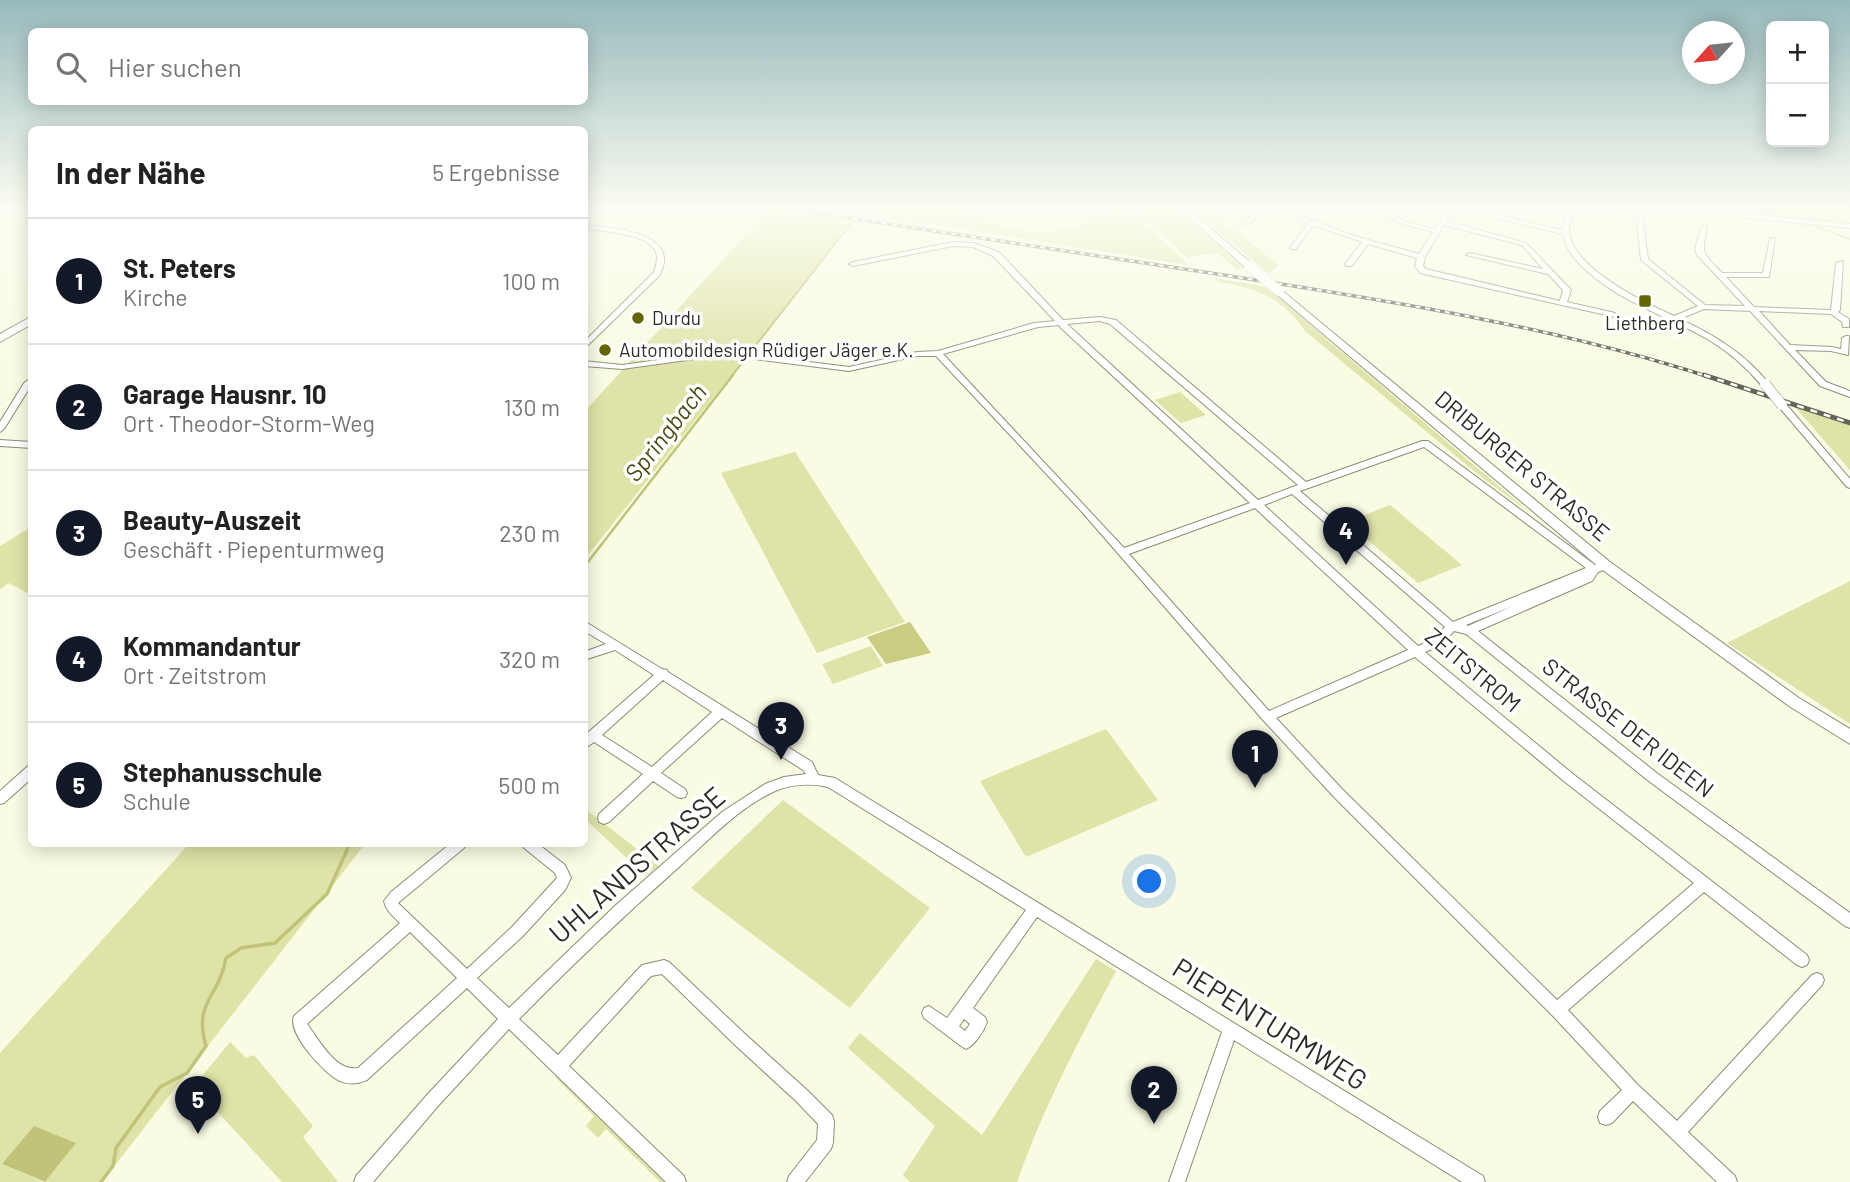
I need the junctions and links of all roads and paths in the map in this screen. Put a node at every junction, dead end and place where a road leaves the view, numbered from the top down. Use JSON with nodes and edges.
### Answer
{"nodes":[{"id":1,"x":662,"y":263,"type":"edge"},
{"id":2,"x":857,"y":263,"type":"edge"},
{"id":3,"x":1005,"y":263,"type":"edge"},
{"id":4,"x":1246,"y":263,"type":"edge"},
{"id":5,"x":1420,"y":263,"type":"edge"},
{"id":6,"x":1507,"y":263,"type":"edge"},
{"id":7,"x":1542,"y":263,"type":"edge"},
{"id":8,"x":1585,"y":263,"type":"edge"},
{"id":9,"x":1649,"y":263,"type":"edge"},
{"id":10,"x":1709,"y":263,"type":"edge"},
{"id":11,"x":1768,"y":263,"type":"edge"},
{"id":12,"x":1840,"y":263,"type":"dead end"},
{"id":13,"x":853,"y":264,"type":"dead end"},
{"id":14,"x":1552,"y":273,"type":"junction"},
{"id":15,"x":1720,"y":275,"type":"junction"},
{"id":16,"x":1563,"y":302,"type":"junction"},
{"id":17,"x":1703,"y":306,"type":"junction"},
{"id":18,"x":1751,"y":309,"type":"junction"},
{"id":19,"x":1833,"y":312,"type":"junction"},
{"id":20,"x":1612,"y":315,"type":"dead end"},
{"id":21,"x":1675,"y":318,"type":"junction"},
{"id":22,"x":28,"y":322,"type":"edge"},
{"id":23,"x":1063,"y":325,"type":"junction"},
{"id":24,"x":1846,"y":325,"type":"dead end"},
{"id":25,"x":1846,"y":338,"type":"dead end"},
{"id":26,"x":0,"y":339,"type":"edge"},
{"id":27,"x":588,"y":343,"type":"edge"},
{"id":28,"x":1787,"y":347,"type":"junction"},
{"id":29,"x":938,"y":353,"type":"junction"},
{"id":30,"x":588,"y":364,"type":"edge"},
{"id":31,"x":28,"y":383,"type":"dead end"},
{"id":32,"x":1850,"y":394,"type":"edge"},
{"id":33,"x":0,"y":429,"type":"edge"},
{"id":34,"x":0,"y":443,"type":"edge"},
{"id":35,"x":28,"y":445,"type":"edge"},
{"id":36,"x":1850,"y":485,"type":"edge"},
{"id":37,"x":1307,"y":487,"type":"junction"},
{"id":38,"x":1294,"y":491,"type":"junction"},
{"id":39,"x":1258,"y":504,"type":"junction"},
{"id":40,"x":1123,"y":552,"type":"junction"},
{"id":41,"x":1592,"y":571,"type":"junction"},
{"id":42,"x":1565,"y":583,"type":"junction"},
{"id":43,"x":588,"y":627,"type":"edge"},
{"id":44,"x":1452,"y":627,"type":"junction"},
{"id":45,"x":1469,"y":630,"type":"junction"},
{"id":46,"x":617,"y":645,"type":"junction"},
{"id":47,"x":1418,"y":652,"type":"junction"},
{"id":48,"x":588,"y":655,"type":"edge"},
{"id":49,"x":663,"y":673,"type":"junction"},
{"id":50,"x":720,"y":712,"type":"junction"},
{"id":51,"x":1267,"y":717,"type":"junction"},
{"id":52,"x":1850,"y":737,"type":"edge"},
{"id":53,"x":590,"y":740,"type":"edge"},
{"id":54,"x":28,"y":774,"type":"edge"},
{"id":55,"x":653,"y":774,"type":"junction"},
{"id":56,"x":814,"y":779,"type":"junction"},
{"id":57,"x":681,"y":793,"type":"dead end"},
{"id":58,"x":0,"y":799,"type":"edge"},
{"id":59,"x":604,"y":818,"type":"dead end"},
{"id":60,"x":455,"y":847,"type":"edge"},
{"id":61,"x":533,"y":847,"type":"edge"},
{"id":62,"x":1704,"y":883,"type":"junction"},
{"id":63,"x":1035,"y":909,"type":"junction"},
{"id":64,"x":1850,"y":922,"type":"edge"},
{"id":65,"x":409,"y":924,"type":"junction"},
{"id":66,"x":1802,"y":960,"type":"dead end"},
{"id":67,"x":466,"y":978,"type":"junction"},
{"id":68,"x":1817,"y":980,"type":"dead end"},
{"id":69,"x":962,"y":1009,"type":"junction"},
{"id":70,"x":1557,"y":1010,"type":"junction"},
{"id":71,"x":929,"y":1013,"type":"dead end"},
{"id":72,"x":509,"y":1016,"type":"junction"},
{"id":73,"x":949,"y":1028,"type":"junction"},
{"id":74,"x":1230,"y":1031,"type":"junction"},
{"id":75,"x":559,"y":1065,"type":"junction"},
{"id":76,"x":1633,"y":1090,"type":"junction"},
{"id":77,"x":1606,"y":1117,"type":"dead end"},
{"id":78,"x":1676,"y":1133,"type":"junction"},
{"id":79,"x":1457,"y":1176,"type":"edge"},
{"id":80,"x":362,"y":1182,"type":"edge"},
{"id":81,"x":678,"y":1182,"type":"edge"},
{"id":82,"x":794,"y":1182,"type":"edge"},
{"id":83,"x":1177,"y":1182,"type":"edge"},
{"id":84,"x":1477,"y":1182,"type":"edge"},
{"id":85,"x":1729,"y":1182,"type":"edge"}],
"edges":[{"from":1,"to":27,"type":"street"},
{"from":2,"to":13,"type":"street","name":"ZEITSTROM"},
{"from":3,"to":23,"type":"street","name":"ZEITSTROM"},
{"from":4,"to":41,"type":"main road","name":"DRIBURGER STRASSE","bridge":true},
{"from":5,"to":16,"type":"street"},
{"from":6,"to":14,"type":"street"},
{"from":7,"to":14,"type":"street"},
{"from":8,"to":21,"type":"street"},
{"from":9,"to":17,"type":"street"},
{"from":10,"to":15,"type":"street"},
{"from":11,"to":15,"type":"street"},
{"from":12,"to":19,"type":"street"},
{"from":14,"to":16,"type":"street"},
{"from":15,"to":18,"type":"street"},
{"from":16,"to":20,"type":"street"},
{"from":17,"to":18,"type":"street"},
{"from":17,"to":21,"type":"street"},
{"from":18,"to":19,"type":"street"},
{"from":18,"to":28,"type":"street"},
{"from":19,"to":24,"type":"street"},
{"from":21,"to":36,"type":"street","bridge":true},
{"from":22,"to":26,"type":"main road"},
{"from":23,"to":29,"type":"street"},
{"from":23,"to":37,"type":"street"},
{"from":23,"to":39,"type":"street","name":"ZEITSTROM"},
{"from":25,"to":28,"type":"street"},
{"from":28,"to":32,"type":"street"},
{"from":29,"to":30,"type":"street"},
{"from":29,"to":40,"type":"street"},
{"from":31,"to":33,"type":"street"},
{"from":34,"to":35,"type":"street"},
{"from":37,"to":38,"type":"street"},
{"from":37,"to":41,"type":"street"},
{"from":38,"to":39,"type":"street"},
{"from":38,"to":44,"type":"street"},
{"from":39,"to":40,"type":"street"},
{"from":39,"to":47,"type":"street","name":"ZEITSTROM"},
{"from":40,"to":51,"type":"street"},
{"from":41,"to":42,"type":"street"},
{"from":41,"to":52,"type":"main road","name":"DRIBURGER STRASSE"},
{"from":42,"to":44,"type":"street"},
{"from":42,"to":45,"type":"street"},
{"from":43,"to":46,"type":"street","name":"PIEPENTURMWEG"},
{"from":44,"to":45,"type":"street"},
{"from":44,"to":47,"type":"street"},
{"from":45,"to":64,"type":"street","name":"STRASSE DER IDEEN"},
{"from":46,"to":48,"type":"street"},
{"from":46,"to":49,"type":"street","name":"PIEPENTURMWEG"},
{"from":47,"to":51,"type":"street"},
{"from":47,"to":62,"type":"street","name":"ZEITSTROM"},
{"from":49,"to":50,"type":"street","name":"PIEPENTURMWEG"},
{"from":49,"to":53,"type":"street"},
{"from":50,"to":55,"type":"street"},
{"from":50,"to":56,"type":"street","name":"PIEPENTURMWEG"},
{"from":51,"to":70,"type":"street"},
{"from":53,"to":55,"type":"street"},
{"from":54,"to":58,"type":"street"},
{"from":55,"to":57,"type":"street"},
{"from":55,"to":59,"type":"street"},
{"from":56,"to":63,"type":"street","name":"PIEPENTURMWEG"},
{"from":56,"to":72,"type":"street","name":"UHLANDSTRASSE"},
{"from":60,"to":65,"type":"street"},
{"from":61,"to":67,"type":"street","name":"UHLANDSTRASSE"},
{"from":62,"to":66,"type":"street","name":"ZEITSTROM"},
{"from":62,"to":70,"type":"street"},
{"from":63,"to":69,"type":"street"},
{"from":63,"to":74,"type":"street","name":"PIEPENTURMWEG"},
{"from":65,"to":67,"type":"street"},
{"from":65,"to":67,"type":"street","name":"UHLANDSTRASSE"},
{"from":67,"to":72,"type":"street"},
{"from":68,"to":78,"type":"street"},
{"from":69,"to":73,"type":"street"},
{"from":69,"to":73,"type":"street"},
{"from":70,"to":76,"type":"street"},
{"from":71,"to":73,"type":"street"},
{"from":72,"to":75,"type":"street"},
{"from":72,"to":80,"type":"street","name":"UHLANDSTRASSE"},
{"from":74,"to":79,"type":"street","name":"PIEPENTURMWEG"},
{"from":74,"to":83,"type":"street"},
{"from":75,"to":81,"type":"street"},
{"from":75,"to":82,"type":"street"},
{"from":76,"to":77,"type":"street"},
{"from":76,"to":78,"type":"street"},
{"from":78,"to":85,"type":"street"},
{"from":79,"to":84,"type":"street","name":"PIEPENTURMWEG"}]}
